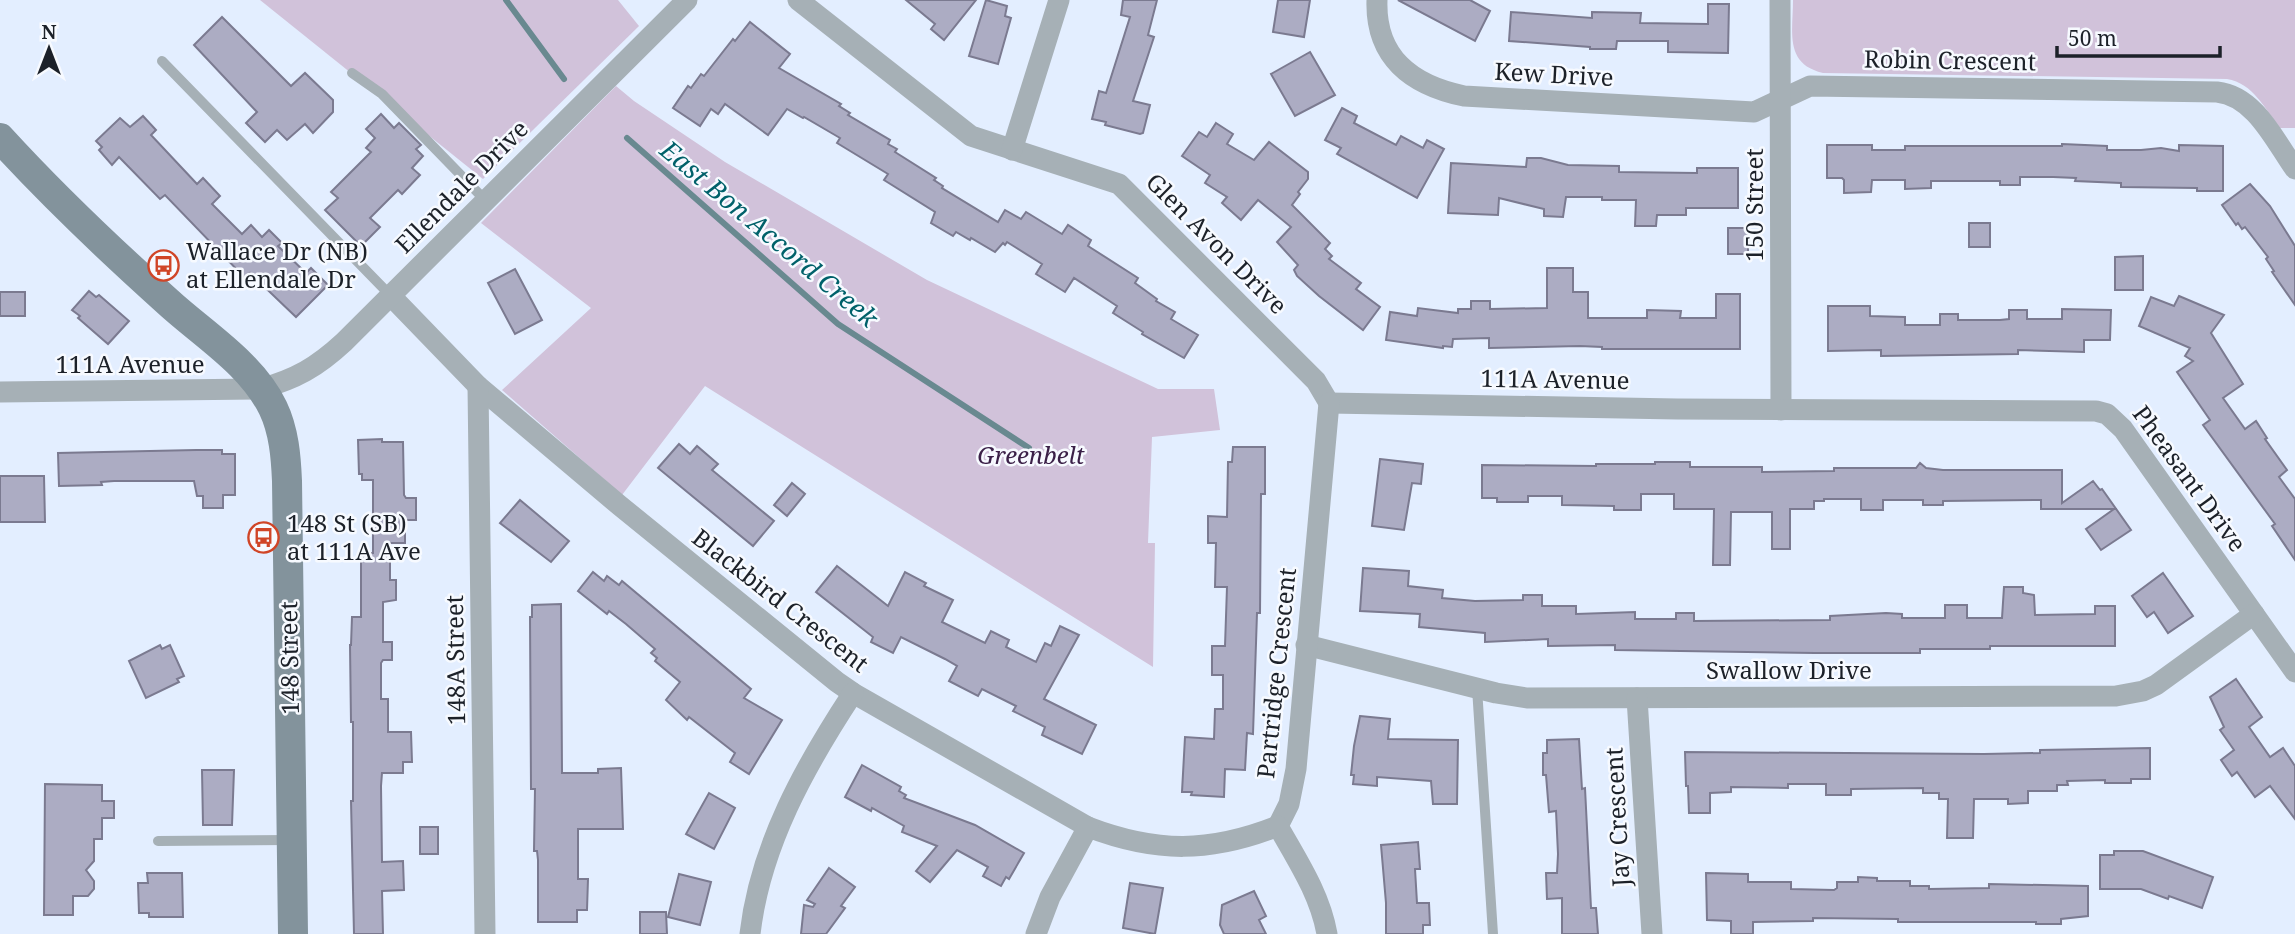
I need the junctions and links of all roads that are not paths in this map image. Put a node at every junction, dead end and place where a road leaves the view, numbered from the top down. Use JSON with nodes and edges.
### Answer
{"nodes":[{"id":1,"x":687,"y":0,"type":"edge"},
{"id":2,"x":798,"y":0,"type":"edge"},
{"id":3,"x":1059,"y":0,"type":"edge"},
{"id":4,"x":1377,"y":0,"type":"edge"},
{"id":5,"x":1780,"y":0,"type":"edge"},
{"id":6,"x":162,"y":61,"type":"dead end"},
{"id":7,"x":352,"y":73,"type":"dead end"},
{"id":8,"x":1781,"y":99,"type":"junction"},
{"id":9,"x":0,"y":138,"type":"edge"},
{"id":10,"x":1012,"y":150,"type":"junction"},
{"id":11,"x":2295,"y":169,"type":"edge"},
{"id":12,"x":485,"y":200,"type":"junction"},
{"id":13,"x":390,"y":295,"type":"junction"},
{"id":14,"x":478,"y":386,"type":"junction"},
{"id":15,"x":260,"y":389,"type":"junction"},
{"id":16,"x":0,"y":392,"type":"edge"},
{"id":17,"x":1329,"y":403,"type":"junction"},
{"id":18,"x":1781,"y":410,"type":"junction"},
{"id":19,"x":2254,"y":614,"type":"junction"},
{"id":20,"x":1307,"y":645,"type":"junction"},
{"id":21,"x":2295,"y":672,"type":"edge"},
{"id":22,"x":1477,"y":688,"type":"junction"},
{"id":23,"x":853,"y":693,"type":"junction"},
{"id":24,"x":1637,"y":698,"type":"junction"},
{"id":25,"x":1278,"y":826,"type":"junction"},
{"id":26,"x":1088,"y":827,"type":"junction"},
{"id":27,"x":292,"y":840,"type":"junction"},
{"id":28,"x":158,"y":841,"type":"dead end"},
{"id":29,"x":293,"y":934,"type":"edge"},
{"id":30,"x":485,"y":934,"type":"edge"},
{"id":31,"x":750,"y":934,"type":"edge"},
{"id":32,"x":1036,"y":934,"type":"edge"},
{"id":33,"x":1327,"y":934,"type":"edge"},
{"id":34,"x":1493,"y":934,"type":"edge"},
{"id":35,"x":1652,"y":934,"type":"edge"}],
"edges":[{"from":1,"to":12,"type":"street","name":"Ellendale Drive"},
{"from":2,"to":10,"type":"street","name":"Glen Avon Drive"},
{"from":3,"to":10,"type":"street"},
{"from":4,"to":8,"type":"street","name":"Kew Drive"},
{"from":5,"to":8,"type":"street","name":"150 Street"},
{"from":6,"to":13,"type":"lane"},
{"from":7,"to":12,"type":"lane"},
{"from":8,"to":11,"type":"street","name":"Robin Crescent"},
{"from":8,"to":18,"type":"street","name":"150 Street"},
{"from":9,"to":15,"type":"street","name":"148 Street"},
{"from":10,"to":17,"type":"street","name":"Glen Avon Drive"},
{"from":12,"to":13,"type":"street","name":"Ellendale Drive"},
{"from":13,"to":14,"type":"street","name":"Blackbird Crescent"},
{"from":13,"to":15,"type":"street","name":"Ellendale Drive"},
{"from":14,"to":23,"type":"street","name":"Blackbird Crescent"},
{"from":14,"to":30,"type":"street","name":"148A Street"},
{"from":15,"to":16,"type":"street","name":"111A Avenue"},
{"from":15,"to":27,"type":"street","name":"148 Street"},
{"from":17,"to":18,"type":"street","name":"111A Avenue"},
{"from":17,"to":20,"type":"street","name":"Partridge Crescent"},
{"from":18,"to":19,"type":"street","name":"Pheasant Drive"},
{"from":19,"to":21,"type":"street","name":"Pheasant Drive"},
{"from":19,"to":24,"type":"street","name":"Swallow Drive"},
{"from":20,"to":22,"type":"street","name":"Swallow Drive"},
{"from":20,"to":25,"type":"street","name":"Partridge Crescent"},
{"from":22,"to":24,"type":"street","name":"Swallow Drive"},
{"from":22,"to":34,"type":"lane"},
{"from":23,"to":26,"type":"street","name":"Blackbird Crescent"},
{"from":23,"to":31,"type":"street"},
{"from":24,"to":35,"type":"street","name":"Jay Crescent"},
{"from":25,"to":26,"type":"street","name":"Blackbird Crescent"},
{"from":25,"to":33,"type":"street"},
{"from":26,"to":32,"type":"street"},
{"from":27,"to":28,"type":"lane"},
{"from":27,"to":29,"type":"street","name":"148 Street"}]}
